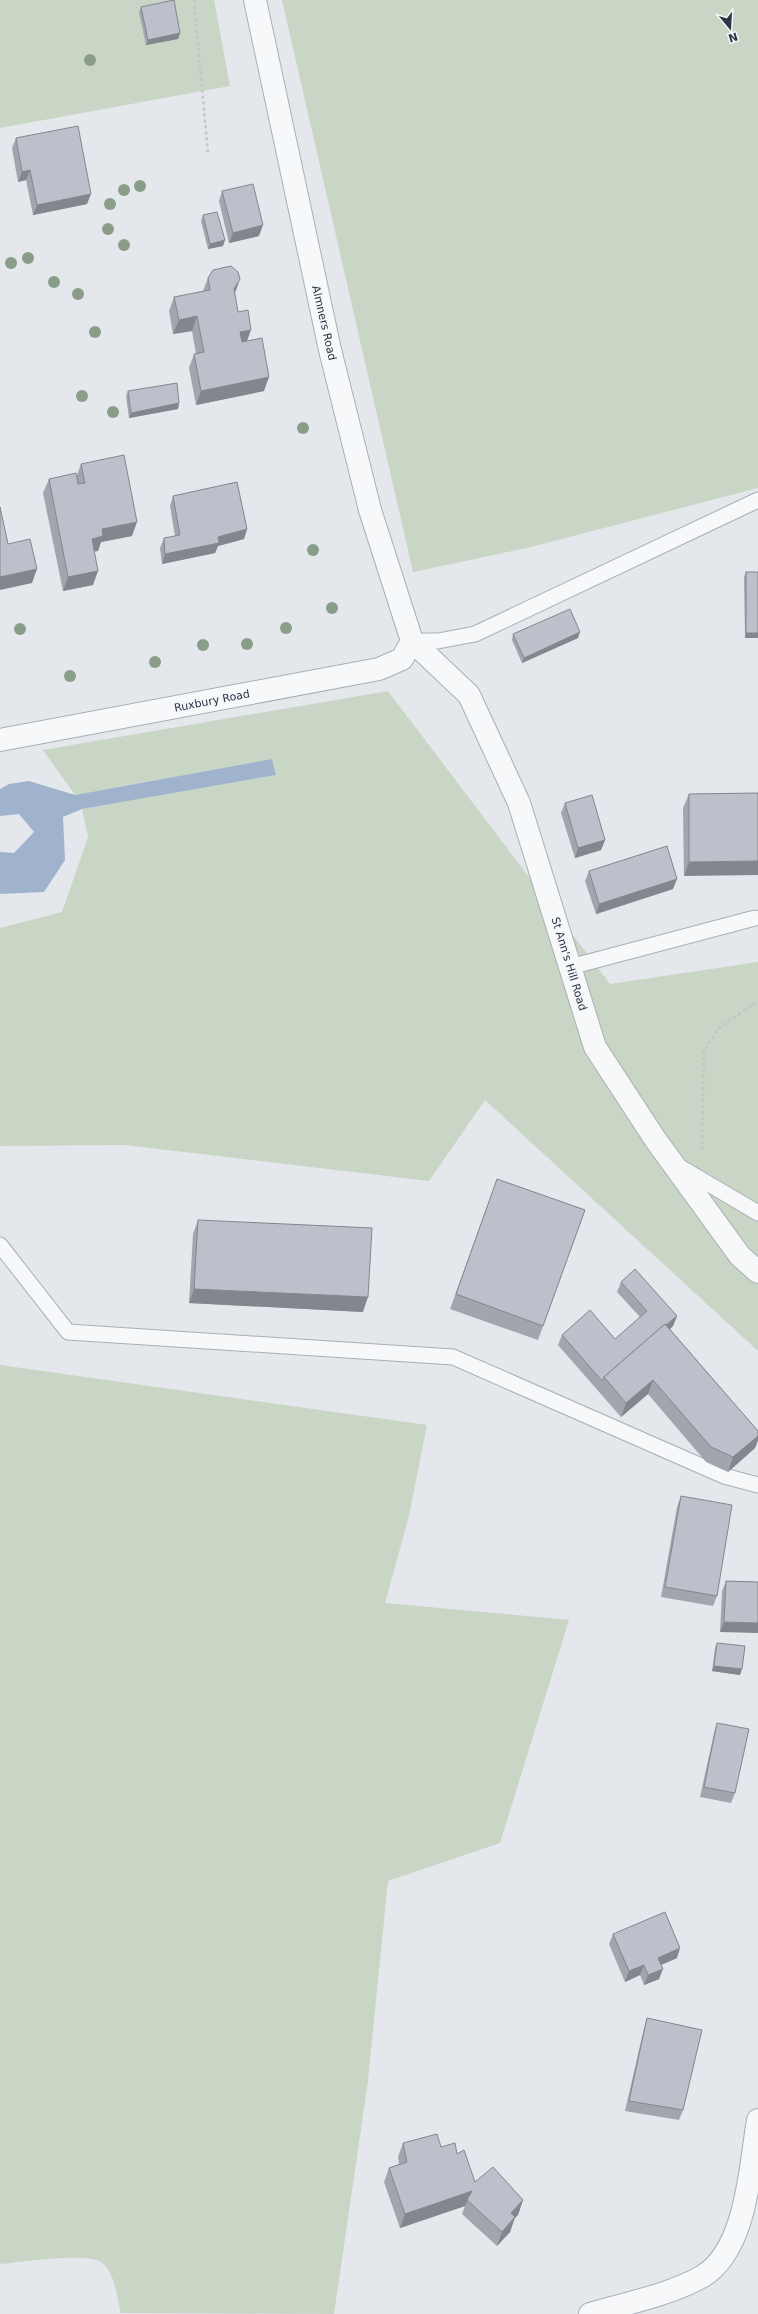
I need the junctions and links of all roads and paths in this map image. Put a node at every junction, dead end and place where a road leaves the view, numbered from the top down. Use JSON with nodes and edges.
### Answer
{"nodes":[{"id":1,"x":194,"y":0,"type":"edge"},
{"id":2,"x":255,"y":0,"type":"edge"},
{"id":3,"x":208,"y":154,"type":"dead end"},
{"id":4,"x":758,"y":500,"type":"edge"},
{"id":5,"x":412,"y":641,"type":"junction"},
{"id":6,"x":0,"y":740,"type":"edge"},
{"id":7,"x":755,"y":918,"type":"dead end"},
{"id":8,"x":570,"y":967,"type":"junction"},
{"id":9,"x":758,"y":1001,"type":"edge"},
{"id":10,"x":671,"y":1161,"type":"junction"},
{"id":11,"x":702,"y":1180,"type":"junction"},
{"id":12,"x":758,"y":1213,"type":"edge"},
{"id":13,"x":0,"y":1245,"type":"edge"},
{"id":14,"x":758,"y":1272,"type":"edge"},
{"id":15,"x":758,"y":1485,"type":"edge"},
{"id":16,"x":758,"y":2120,"type":"edge"},
{"id":17,"x":590,"y":2314,"type":"edge"}],
"edges":[{"from":1,"to":3,"type":"path"},
{"from":2,"to":5,"type":"street","name":"Almners Road"},
{"from":4,"to":5,"type":"lane"},
{"from":5,"to":6,"type":"street","name":"Ruxbury Road"},
{"from":5,"to":8,"type":"street","name":"St Ann's Hill Road"},
{"from":7,"to":8,"type":"lane"},
{"from":8,"to":10,"type":"street","name":"St Ann's Hill Road"},
{"from":9,"to":11,"type":"path"},
{"from":10,"to":11,"type":"lane"},
{"from":10,"to":14,"type":"street","name":"St Ann's Hill Road"},
{"from":11,"to":12,"type":"lane"},
{"from":13,"to":15,"type":"lane"},
{"from":16,"to":17,"type":"street"}]}
